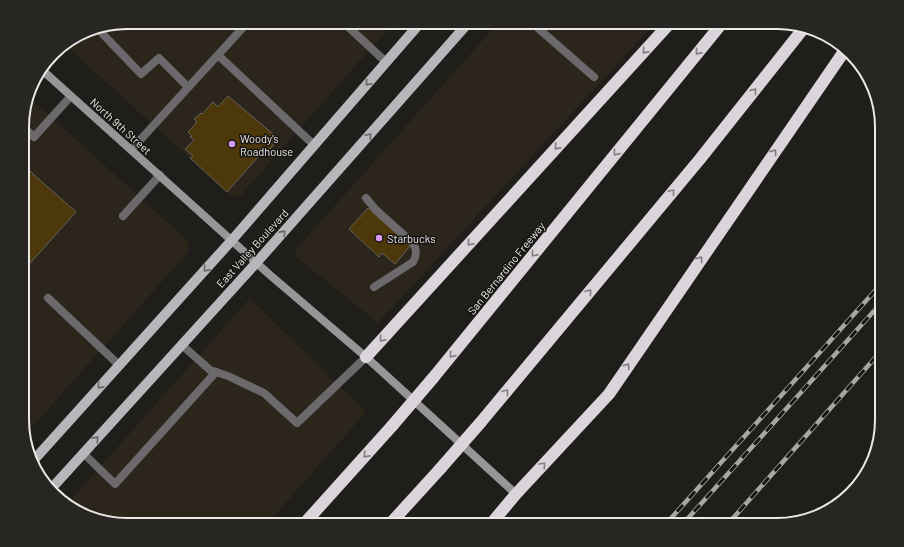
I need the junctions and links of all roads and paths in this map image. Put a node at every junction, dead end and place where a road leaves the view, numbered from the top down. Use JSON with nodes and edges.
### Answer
{"nodes":[{"id":1,"x":242,"y":29,"type":"edge"},
{"id":2,"x":351,"y":29,"type":"edge"},
{"id":3,"x":416,"y":29,"type":"edge"},
{"id":4,"x":463,"y":29,"type":"edge"},
{"id":5,"x":539,"y":29,"type":"edge"},
{"id":6,"x":665,"y":29,"type":"edge"},
{"id":7,"x":717,"y":29,"type":"edge"},
{"id":8,"x":101,"y":32,"type":"edge"},
{"id":9,"x":801,"y":32,"type":"edge"},
{"id":10,"x":843,"y":54,"type":"edge"},
{"id":11,"x":218,"y":55,"type":"junction"},
{"id":12,"x":386,"y":62,"type":"junction"},
{"id":13,"x":45,"y":72,"type":"edge"},
{"id":14,"x":594,"y":77,"type":"dead end"},
{"id":15,"x":188,"y":87,"type":"junction"},
{"id":16,"x":71,"y":96,"type":"junction"},
{"id":17,"x":29,"y":132,"type":"edge"},
{"id":18,"x":314,"y":145,"type":"junction"},
{"id":19,"x":131,"y":150,"type":"junction"},
{"id":20,"x":160,"y":176,"type":"junction"},
{"id":21,"x":366,"y":198,"type":"dead end"},
{"id":22,"x":123,"y":216,"type":"dead end"},
{"id":23,"x":232,"y":240,"type":"junction"},
{"id":24,"x":257,"y":262,"type":"junction"},
{"id":25,"x":374,"y":286,"type":"dead end"},
{"id":26,"x":48,"y":298,"type":"dead end"},
{"id":27,"x":182,"y":344,"type":"junction"},
{"id":28,"x":366,"y":358,"type":"junction"},
{"id":29,"x":119,"y":365,"type":"junction"},
{"id":30,"x":216,"y":372,"type":"junction"},
{"id":31,"x":83,"y":453,"type":"junction"},
{"id":32,"x":36,"y":458,"type":"edge"},
{"id":33,"x":54,"y":485,"type":"edge"},
{"id":34,"x":516,"y":494,"type":"junction"},
{"id":35,"x":309,"y":518,"type":"edge"},
{"id":36,"x":395,"y":518,"type":"edge"},
{"id":37,"x":496,"y":518,"type":"edge"}],
"edges":[{"from":1,"to":11,"type":"lane"},
{"from":2,"to":12,"type":"lane"},
{"from":3,"to":12,"type":"main road","name":"East Valley Boulevard"},
{"from":24,"to":4,"type":"main road","name":"East Valley Boulevard","one_way":true},
{"from":5,"to":14,"type":"lane"},
{"from":6,"to":28,"type":"highway","one_way":true},
{"from":7,"to":35,"type":"highway","name":"San Bernardino Freeway","one_way":true,"bridge":true},
{"from":8,"to":15,"type":"lane"},
{"from":36,"to":9,"type":"highway","one_way":true,"bridge":true},
{"from":34,"to":10,"type":"highway","one_way":true},
{"from":11,"to":15,"type":"lane"},
{"from":11,"to":18,"type":"lane"},
{"from":12,"to":18,"type":"main road","name":"East Valley Boulevard","one_way":true},
{"from":13,"to":16,"type":"main road","name":"North 9th Street"},
{"from":15,"to":19,"type":"lane"},
{"from":16,"to":17,"type":"lane"},
{"from":16,"to":19,"type":"main road","name":"North 9th Street"},
{"from":18,"to":23,"type":"main road","name":"East Valley Boulevard"},
{"from":19,"to":20,"type":"main road","name":"North 9th Street"},
{"from":20,"to":22,"type":"lane"},
{"from":20,"to":23,"type":"main road","name":"North 9th Street"},
{"from":21,"to":25,"type":"lane"},
{"from":23,"to":24,"type":"main road","name":"North 9th Street"},
{"from":23,"to":29,"type":"main road","name":"East Valley Boulevard","one_way":true},
{"from":24,"to":27,"type":"main road","name":"East Valley Boulevard"},
{"from":24,"to":28,"type":"main road","name":"North 9th Street"},
{"from":26,"to":29,"type":"lane"},
{"from":27,"to":30,"type":"lane"},
{"from":31,"to":27,"type":"main road","name":"East Valley Boulevard","one_way":true},
{"from":28,"to":30,"type":"lane"},
{"from":28,"to":34,"type":"main road","name":"North 9th Street"},
{"from":29,"to":32,"type":"main road","name":"East Valley Boulevard","one_way":true},
{"from":30,"to":31,"type":"lane"},
{"from":31,"to":33,"type":"main road","name":"East Valley Boulevard"},
{"from":34,"to":37,"type":"highway"}]}
